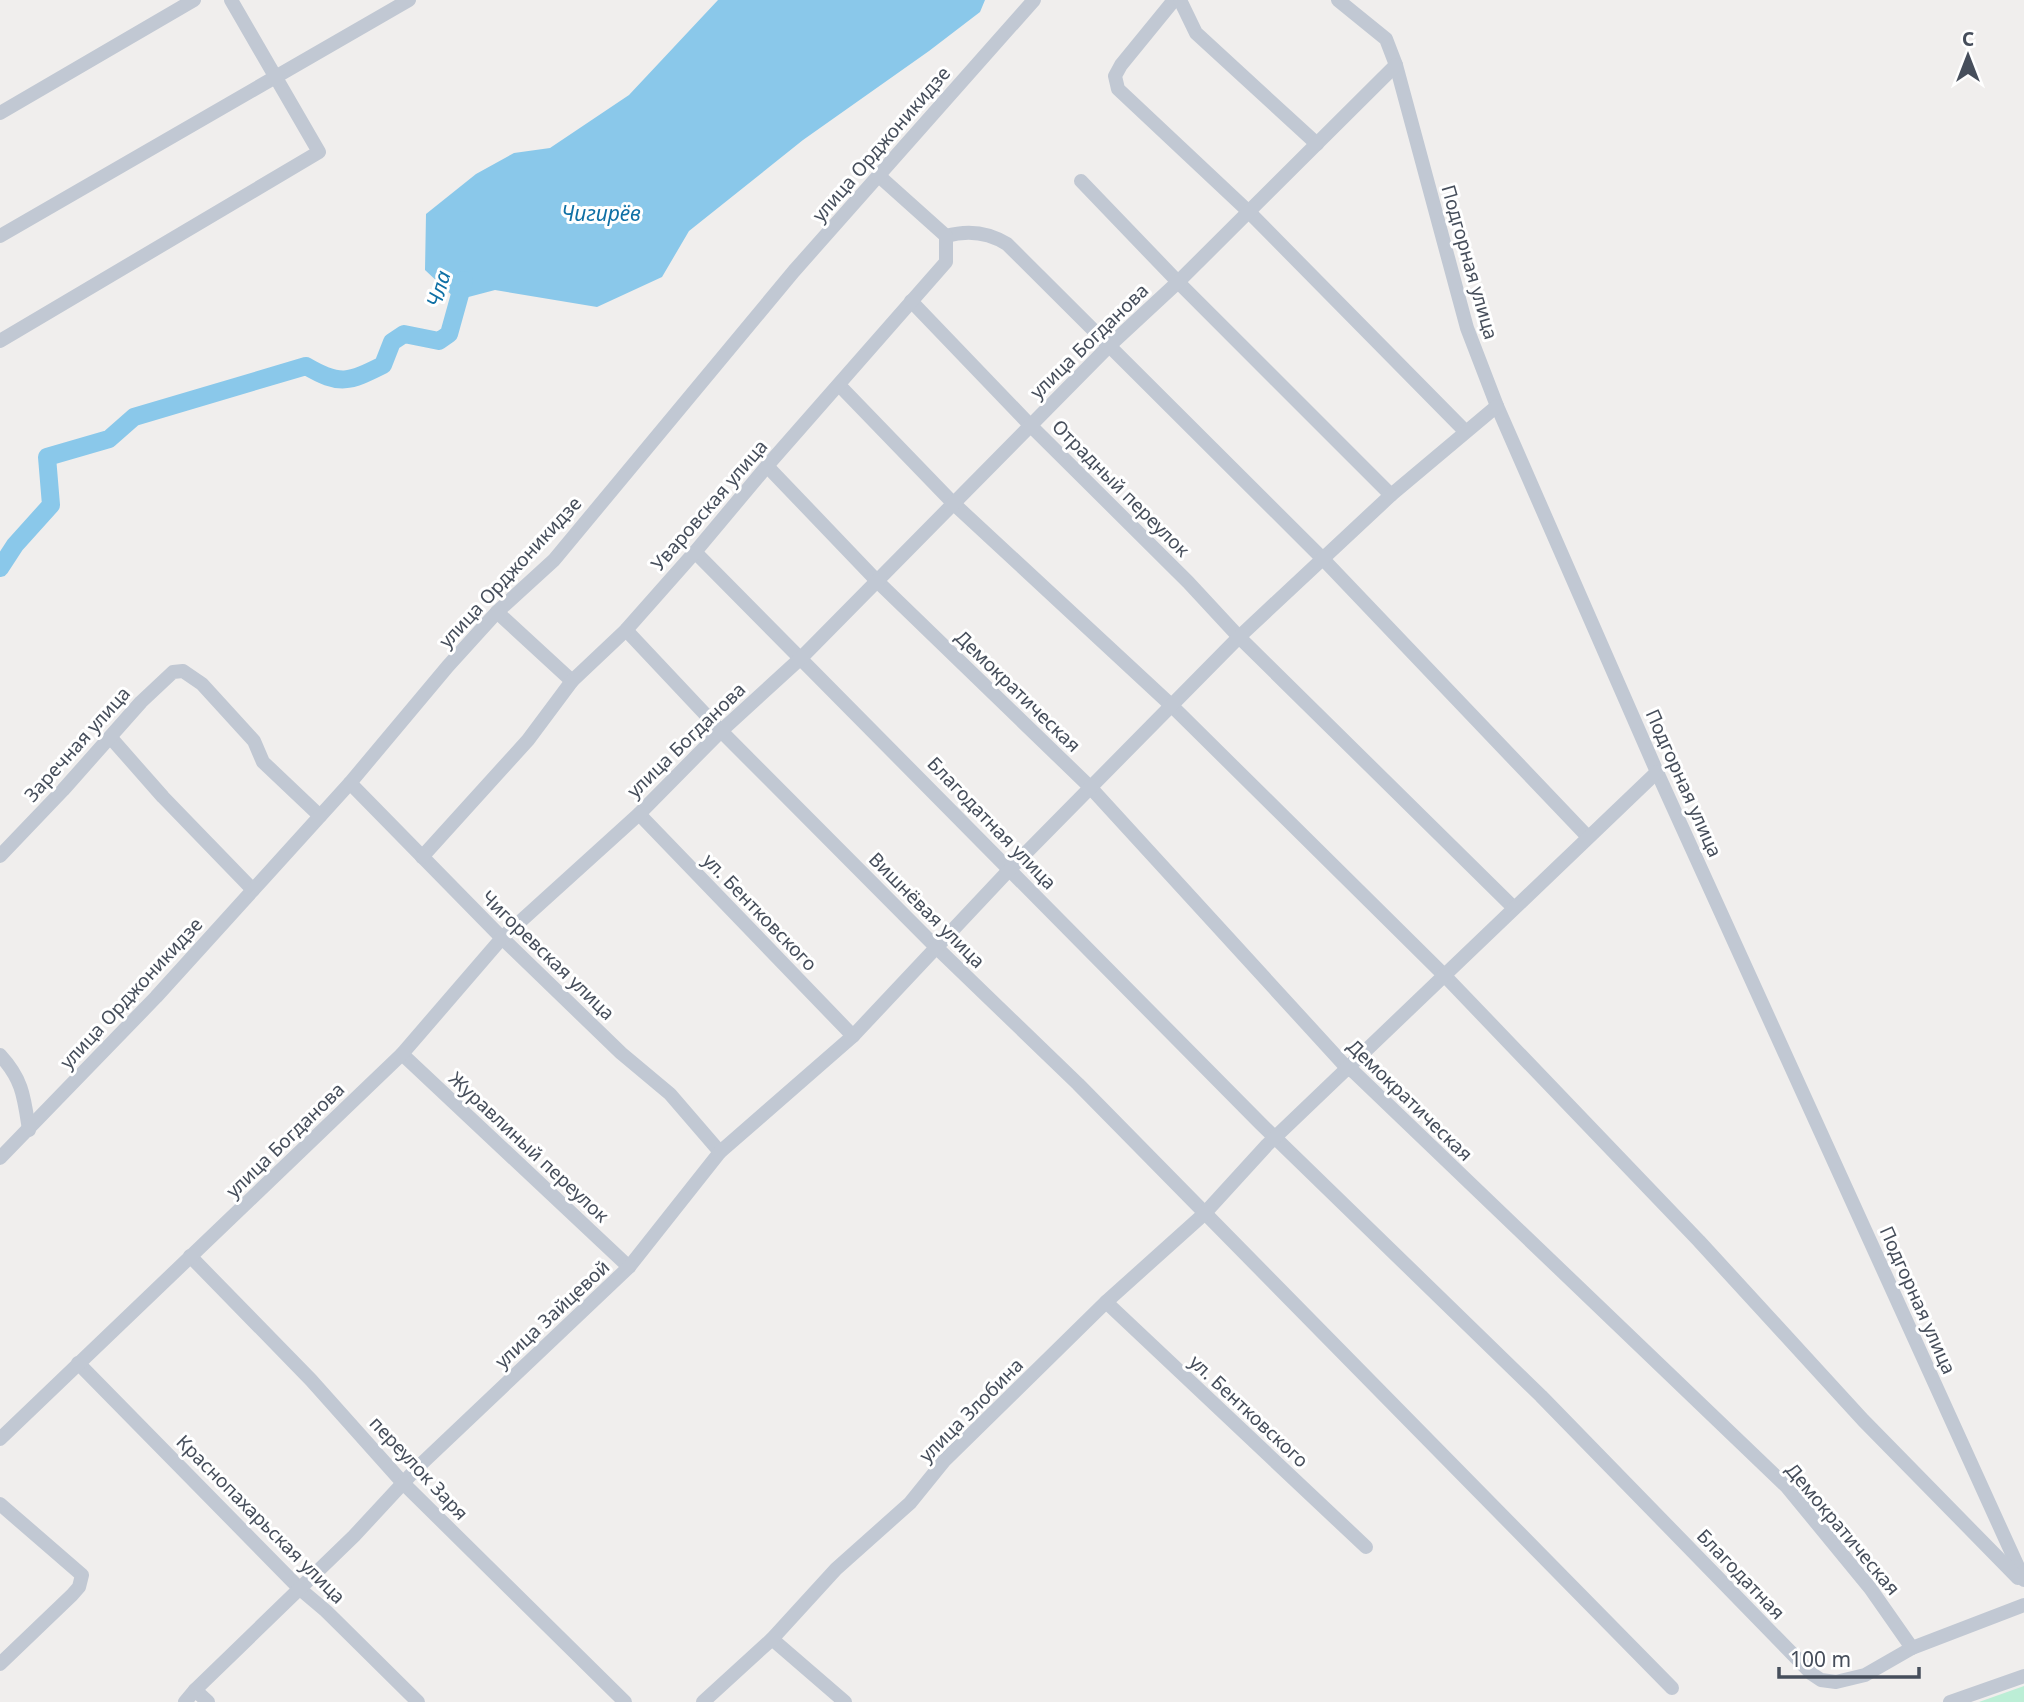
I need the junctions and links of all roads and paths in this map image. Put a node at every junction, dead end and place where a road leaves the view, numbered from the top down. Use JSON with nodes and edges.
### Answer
{"nodes":[{"id":1,"x":194,"y":0,"type":"edge"},
{"id":2,"x":231,"y":0,"type":"edge"},
{"id":3,"x":409,"y":0,"type":"edge"},
{"id":4,"x":1034,"y":0,"type":"edge"},
{"id":5,"x":1174,"y":0,"type":"edge"},
{"id":6,"x":1180,"y":0,"type":"edge"},
{"id":7,"x":1338,"y":0,"type":"edge"},
{"id":8,"x":1396,"y":65,"type":"junction"},
{"id":9,"x":275,"y":76,"type":"junction"},
{"id":10,"x":0,"y":113,"type":"edge"},
{"id":11,"x":1317,"y":144,"type":"junction"},
{"id":12,"x":879,"y":176,"type":"junction"},
{"id":13,"x":1081,"y":181,"type":"dead end"},
{"id":14,"x":1249,"y":212,"type":"junction"},
{"id":15,"x":0,"y":236,"type":"edge"},
{"id":16,"x":946,"y":236,"type":"junction"},
{"id":17,"x":1178,"y":282,"type":"junction"},
{"id":18,"x":911,"y":301,"type":"junction"},
{"id":19,"x":0,"y":341,"type":"edge"},
{"id":20,"x":1110,"y":345,"type":"junction"},
{"id":21,"x":839,"y":385,"type":"junction"},
{"id":22,"x":1497,"y":406,"type":"junction"},
{"id":23,"x":1030,"y":425,"type":"junction"},
{"id":24,"x":1465,"y":431,"type":"junction"},
{"id":25,"x":767,"y":466,"type":"junction"},
{"id":26,"x":1391,"y":495,"type":"junction"},
{"id":27,"x":953,"y":503,"type":"junction"},
{"id":28,"x":695,"y":552,"type":"junction"},
{"id":29,"x":1323,"y":559,"type":"junction"},
{"id":30,"x":877,"y":581,"type":"junction"},
{"id":31,"x":497,"y":612,"type":"junction"},
{"id":32,"x":626,"y":630,"type":"junction"},
{"id":33,"x":1239,"y":637,"type":"junction"},
{"id":34,"x":802,"y":657,"type":"junction"},
{"id":35,"x":572,"y":681,"type":"junction"},
{"id":36,"x":1172,"y":706,"type":"junction"},
{"id":37,"x":721,"y":731,"type":"junction"},
{"id":38,"x":111,"y":738,"type":"junction"},
{"id":39,"x":1657,"y":772,"type":"junction"},
{"id":40,"x":350,"y":783,"type":"junction"},
{"id":41,"x":1090,"y":787,"type":"junction"},
{"id":42,"x":639,"y":814,"type":"junction"},
{"id":43,"x":320,"y":816,"type":"junction"},
{"id":44,"x":1588,"y":837,"type":"junction"},
{"id":45,"x":0,"y":856,"type":"edge"},
{"id":46,"x":422,"y":857,"type":"junction"},
{"id":47,"x":1010,"y":869,"type":"junction"},
{"id":48,"x":253,"y":890,"type":"junction"},
{"id":49,"x":1514,"y":908,"type":"junction"},
{"id":50,"x":502,"y":938,"type":"junction"},
{"id":51,"x":936,"y":947,"type":"junction"},
{"id":52,"x":1444,"y":975,"type":"junction"},
{"id":53,"x":853,"y":1036,"type":"junction"},
{"id":54,"x":401,"y":1054,"type":"junction"},
{"id":55,"x":0,"y":1055,"type":"edge"},
{"id":56,"x":1347,"y":1068,"type":"junction"},
{"id":57,"x":29,"y":1130,"type":"junction"},
{"id":58,"x":1270,"y":1141,"type":"junction"},
{"id":59,"x":720,"y":1152,"type":"junction"},
{"id":60,"x":0,"y":1158,"type":"edge"},
{"id":61,"x":1204,"y":1214,"type":"junction"},
{"id":62,"x":190,"y":1256,"type":"junction"},
{"id":63,"x":629,"y":1267,"type":"junction"},
{"id":64,"x":1106,"y":1302,"type":"junction"},
{"id":65,"x":78,"y":1363,"type":"junction"},
{"id":66,"x":1541,"y":1396,"type":"joint"},
{"id":67,"x":0,"y":1439,"type":"edge"},
{"id":68,"x":403,"y":1483,"type":"junction"},
{"id":69,"x":0,"y":1504,"type":"edge"},
{"id":70,"x":1366,"y":1547,"type":"dead end"},
{"id":71,"x":2024,"y":1582,"type":"edge"},
{"id":72,"x":300,"y":1589,"type":"junction"},
{"id":73,"x":2024,"y":1605,"type":"edge"},
{"id":74,"x":772,"y":1639,"type":"junction"},
{"id":75,"x":1912,"y":1648,"type":"junction"},
{"id":76,"x":0,"y":1664,"type":"edge"},
{"id":77,"x":2024,"y":1676,"type":"edge"},
{"id":78,"x":1672,"y":1688,"type":"dead end"},
{"id":79,"x":194,"y":1690,"type":"junction"},
{"id":80,"x":185,"y":1702,"type":"edge"},
{"id":81,"x":208,"y":1702,"type":"edge"},
{"id":82,"x":418,"y":1702,"type":"edge"},
{"id":83,"x":625,"y":1702,"type":"edge"},
{"id":84,"x":703,"y":1702,"type":"edge"},
{"id":85,"x":845,"y":1702,"type":"edge"},
{"id":86,"x":1950,"y":1702,"type":"edge"}],
"edges":[{"from":1,"to":10,"type":"street"},
{"from":2,"to":9,"type":"street"},
{"from":3,"to":9,"type":"street"},
{"from":4,"to":12,"type":"street","name":"улица Орджоникидзе"},
{"from":5,"to":14,"type":"street"},
{"from":6,"to":11,"type":"street"},
{"from":7,"to":8,"type":"street","name":"Подгорная улица"},
{"from":8,"to":11,"type":"street","name":"улица Богданова"},
{"from":8,"to":22,"type":"street","name":"Подгорная улица"},
{"from":9,"to":15,"type":"street"},
{"from":9,"to":19,"type":"street"},
{"from":11,"to":14,"type":"street","name":"улица Богданова"},
{"from":12,"to":16,"type":"street"},
{"from":12,"to":31,"type":"street","name":"улица Орджоникидзе"},
{"from":13,"to":17,"type":"street"},
{"from":14,"to":17,"type":"street","name":"улица Богданова"},
{"from":14,"to":24,"type":"street"},
{"from":16,"to":18,"type":"street","name":"Уваровская улица"},
{"from":16,"to":20,"type":"street"},
{"from":17,"to":20,"type":"street","name":"улица Богданова"},
{"from":17,"to":26,"type":"street"},
{"from":18,"to":21,"type":"street","name":"Уваровская улица"},
{"from":18,"to":23,"type":"street","name":"Отрадный переулок"},
{"from":20,"to":23,"type":"street","name":"улица Богданова"},
{"from":20,"to":29,"type":"street"},
{"from":21,"to":25,"type":"street","name":"Уваровская улица"},
{"from":21,"to":27,"type":"street"},
{"from":22,"to":24,"type":"street","name":"улица Зайцевой"},
{"from":22,"to":39,"type":"street","name":"Подгорная улица"},
{"from":23,"to":27,"type":"street","name":"улица Богданова"},
{"from":23,"to":33,"type":"street","name":"Отрадный переулок"},
{"from":24,"to":26,"type":"street","name":"улица Зайцевой"},
{"from":25,"to":28,"type":"street","name":"Уваровская улица"},
{"from":25,"to":30,"type":"street","name":"Демократическая"},
{"from":26,"to":29,"type":"street","name":"улица Зайцевой"},
{"from":27,"to":30,"type":"street","name":"улица Богданова"},
{"from":27,"to":36,"type":"street"},
{"from":28,"to":32,"type":"street","name":"Уваровская улица"},
{"from":28,"to":34,"type":"street","name":"Благодатная улица"},
{"from":29,"to":33,"type":"street","name":"улица Зайцевой"},
{"from":29,"to":44,"type":"street"},
{"from":30,"to":34,"type":"street","name":"улица Богданова"},
{"from":30,"to":41,"type":"street","name":"Демократическая"},
{"from":31,"to":35,"type":"street"},
{"from":31,"to":40,"type":"street","name":"улица Орджоникидзе"},
{"from":32,"to":35,"type":"street","name":"Уваровская улица"},
{"from":32,"to":37,"type":"street","name":"Вишнёвая улица"},
{"from":33,"to":36,"type":"street","name":"улица Зайцевой"},
{"from":33,"to":49,"type":"street","name":"Отрадный переулок"},
{"from":34,"to":37,"type":"street","name":"улица Богданова"},
{"from":34,"to":47,"type":"street","name":"Благодатная улица"},
{"from":35,"to":46,"type":"street","name":"Уваровская улица"},
{"from":36,"to":41,"type":"street","name":"улица Зайцевой"},
{"from":36,"to":52,"type":"street"},
{"from":37,"to":42,"type":"street","name":"улица Богданова"},
{"from":37,"to":51,"type":"street","name":"Вишнёвая улица"},
{"from":38,"to":43,"type":"street","name":"Заречная улица"},
{"from":38,"to":45,"type":"street","name":"Заречная улица"},
{"from":38,"to":48,"type":"street"},
{"from":39,"to":44,"type":"street","name":"улица Злобина"},
{"from":39,"to":71,"type":"street","name":"Подгорная улица"},
{"from":40,"to":43,"type":"street","name":"улица Орджоникидзе"},
{"from":40,"to":46,"type":"street","name":"Чигоревская улица"},
{"from":41,"to":47,"type":"street","name":"улица Зайцевой"},
{"from":41,"to":56,"type":"street","name":"Демократическая"},
{"from":42,"to":50,"type":"street","name":"улица Богданова"},
{"from":42,"to":53,"type":"street","name":"ул. Бентковского"},
{"from":43,"to":48,"type":"street","name":"улица Орджоникидзе"},
{"from":44,"to":49,"type":"street","name":"улица Злобина"},
{"from":46,"to":50,"type":"street","name":"Чигоревская улица"},
{"from":47,"to":51,"type":"street","name":"улица Зайцевой"},
{"from":47,"to":58,"type":"street","name":"Благодатная улица"},
{"from":48,"to":57,"type":"street","name":"улица Орджоникидзе"},
{"from":49,"to":52,"type":"street","name":"улица Злобина"},
{"from":50,"to":54,"type":"street","name":"улица Богданова"},
{"from":50,"to":59,"type":"street","name":"Чигоревская улица"},
{"from":51,"to":53,"type":"street","name":"улица Зайцевой"},
{"from":51,"to":61,"type":"street","name":"Вишнёвая улица"},
{"from":52,"to":56,"type":"street","name":"улица Злобина"},
{"from":52,"to":71,"type":"street"},
{"from":53,"to":59,"type":"street","name":"улица Зайцевой"},
{"from":54,"to":62,"type":"street","name":"улица Богданова"},
{"from":54,"to":63,"type":"street","name":"Журавлиный переулок"},
{"from":55,"to":57,"type":"street"},
{"from":56,"to":58,"type":"street","name":"улица Злобина"},
{"from":56,"to":75,"type":"street","name":"Демократическая"},
{"from":57,"to":60,"type":"street","name":"улица Орджоникидзе"},
{"from":58,"to":61,"type":"street","name":"улица Злобина"},
{"from":58,"to":66,"type":"street","name":"Благодатная улица"},
{"from":59,"to":63,"type":"street","name":"улица Зайцевой"},
{"from":61,"to":64,"type":"street","name":"улица Злобина"},
{"from":61,"to":78,"type":"street","name":"Вишнёвая улица"},
{"from":62,"to":65,"type":"street","name":"улица Богданова"},
{"from":62,"to":68,"type":"street","name":"переулок Заря"},
{"from":63,"to":68,"type":"street","name":"улица Зайцевой"},
{"from":64,"to":70,"type":"street","name":"ул. Бентковского"},
{"from":64,"to":74,"type":"street","name":"улица Злобина"},
{"from":65,"to":67,"type":"street","name":"улица Богданова"},
{"from":65,"to":72,"type":"street","name":"Краснопахарьская улица"},
{"from":66,"to":75,"type":"street","name":"Благодатная"},
{"from":68,"to":72,"type":"street","name":"улица Зайцевой"},
{"from":68,"to":83,"type":"street","name":"переулок Заря"},
{"from":69,"to":76,"type":"street"},
{"from":72,"to":79,"type":"street","name":"улица Зайцевой"},
{"from":72,"to":82,"type":"street","name":"Краснопахарьская улица"},
{"from":73,"to":75,"type":"street","name":"Благодатная"},
{"from":74,"to":84,"type":"street","name":"улица Злобина"},
{"from":74,"to":85,"type":"street"},
{"from":77,"to":86,"type":"street"},
{"from":79,"to":80,"type":"street","name":"улица Зайцевой"},
{"from":79,"to":81,"type":"street"}]}
